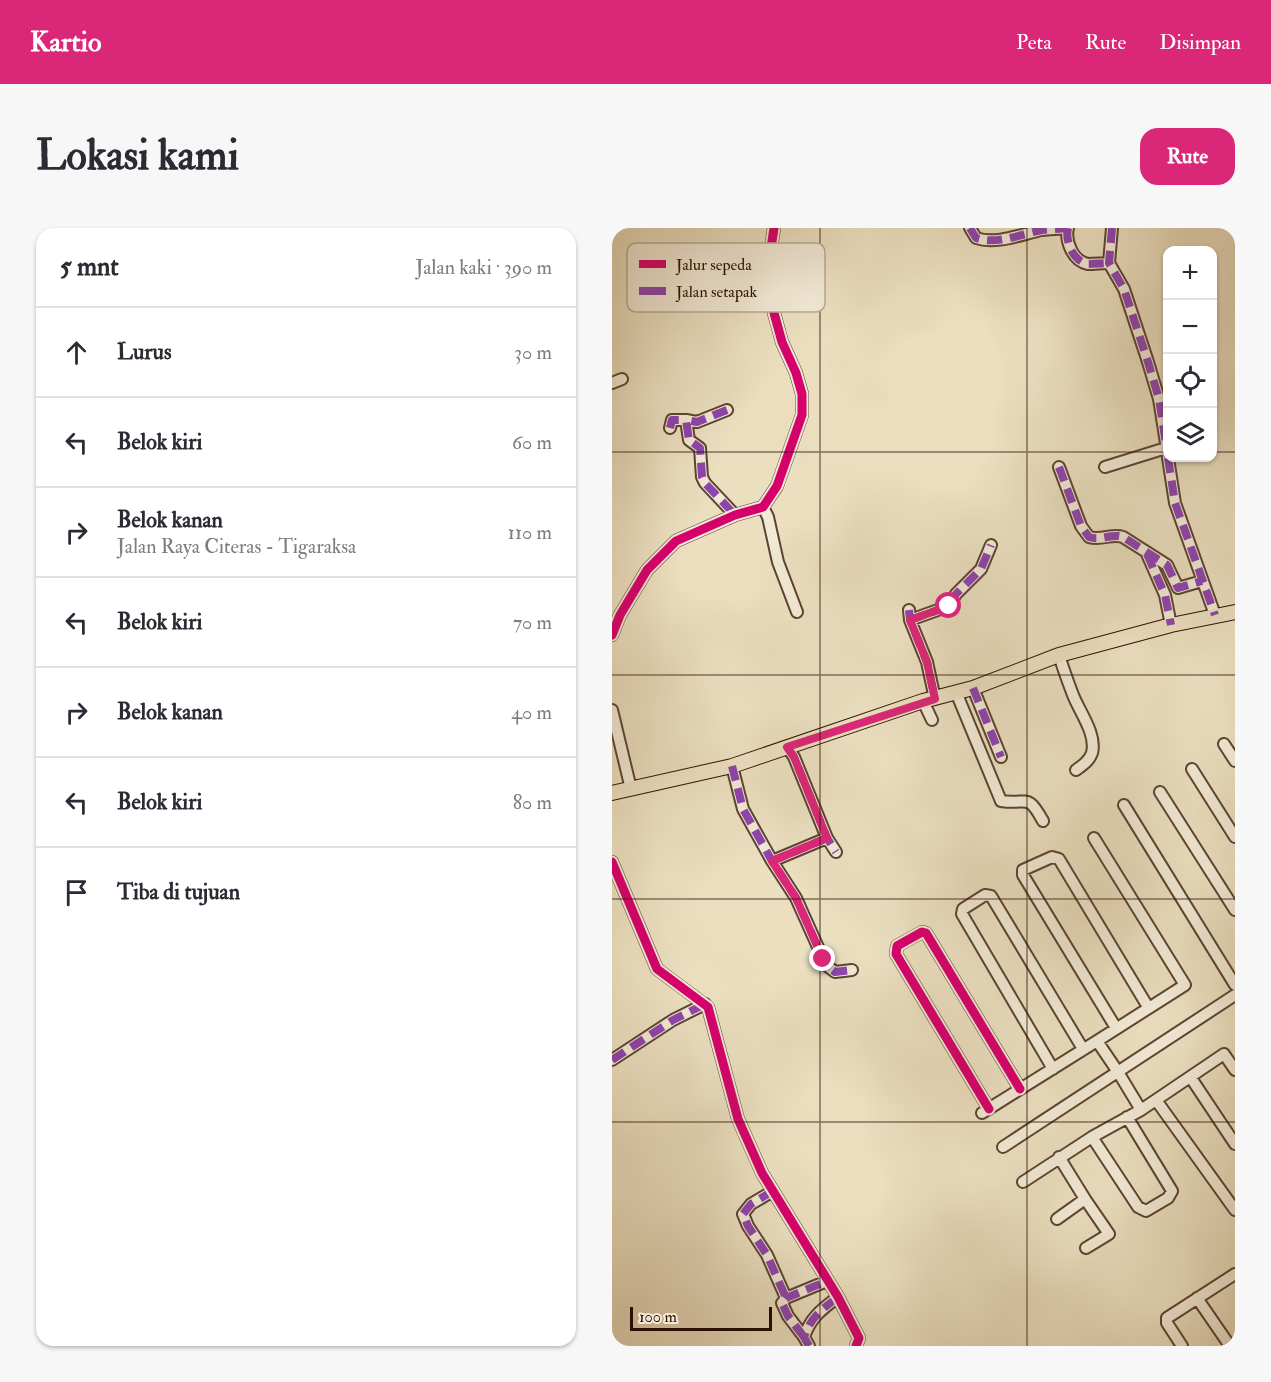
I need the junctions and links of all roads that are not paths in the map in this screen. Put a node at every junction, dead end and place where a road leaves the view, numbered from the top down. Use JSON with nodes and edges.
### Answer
{"nodes":[{"id":1,"x":774,"y":228,"type":"edge"},
{"id":2,"x":970,"y":228,"type":"edge"},
{"id":3,"x":1067,"y":228,"type":"edge"},
{"id":4,"x":1112,"y":228,"type":"edge"},
{"id":5,"x":772,"y":243,"type":"edge"},
{"id":6,"x":1109,"y":262,"type":"junction"},
{"id":7,"x":774,"y":312,"type":"edge"},
{"id":8,"x":727,"y":410,"type":"dead end"},
{"id":9,"x":686,"y":420,"type":"junction"},
{"id":10,"x":1163,"y":426,"type":"edge"},
{"id":11,"x":670,"y":428,"type":"dead end"},
{"id":12,"x":1163,"y":455,"type":"edge"},
{"id":13,"x":1168,"y":462,"type":"edge"},
{"id":14,"x":1059,"y":467,"type":"dead end"},
{"id":15,"x":1105,"y":467,"type":"dead end"},
{"id":16,"x":763,"y":507,"type":"junction"},
{"id":17,"x":735,"y":515,"type":"junction"},
{"id":18,"x":991,"y":545,"type":"dead end"},
{"id":19,"x":1147,"y":554,"type":"junction"},
{"id":20,"x":1202,"y":581,"type":"junction"},
{"id":21,"x":797,"y":612,"type":"dead end"},
{"id":22,"x":1235,"y":612,"type":"edge"},
{"id":23,"x":1215,"y":615,"type":"junction"},
{"id":24,"x":1172,"y":625,"type":"junction"},
{"id":25,"x":612,"y":635,"type":"edge"},
{"id":26,"x":1059,"y":655,"type":"junction"},
{"id":27,"x":973,"y":688,"type":"junction"},
{"id":28,"x":956,"y":692,"type":"junction"},
{"id":29,"x":929,"y":700,"type":"junction"},
{"id":30,"x":612,"y":710,"type":"edge"},
{"id":31,"x":932,"y":720,"type":"dead end"},
{"id":32,"x":1224,"y":744,"type":"dead end"},
{"id":33,"x":787,"y":747,"type":"junction"},
{"id":34,"x":1001,"y":757,"type":"dead end"},
{"id":35,"x":1235,"y":761,"type":"edge"},
{"id":36,"x":732,"y":766,"type":"junction"},
{"id":37,"x":1192,"y":769,"type":"dead end"},
{"id":38,"x":1076,"y":770,"type":"dead end"},
{"id":39,"x":631,"y":789,"type":"junction"},
{"id":40,"x":1160,"y":792,"type":"dead end"},
{"id":41,"x":612,"y":793,"type":"edge"},
{"id":42,"x":1124,"y":806,"type":"dead end"},
{"id":43,"x":1043,"y":820,"type":"dead end"},
{"id":44,"x":1235,"y":837,"type":"edge"},
{"id":45,"x":827,"y":838,"type":"junction"},
{"id":46,"x":1094,"y":838,"type":"dead end"},
{"id":47,"x":836,"y":852,"type":"dead end"},
{"id":48,"x":772,"y":861,"type":"junction"},
{"id":49,"x":612,"y":862,"type":"edge"},
{"id":50,"x":1235,"y":910,"type":"edge"},
{"id":51,"x":852,"y":970,"type":"dead end"},
{"id":52,"x":1235,"y":985,"type":"edge"},
{"id":53,"x":1235,"y":995,"type":"edge"},
{"id":54,"x":705,"y":1004,"type":"junction"},
{"id":55,"x":1148,"y":1007,"type":"junction"},
{"id":56,"x":1116,"y":1028,"type":"junction"},
{"id":57,"x":1097,"y":1041,"type":"junction"},
{"id":58,"x":1083,"y":1049,"type":"junction"},
{"id":59,"x":612,"y":1060,"type":"edge"},
{"id":60,"x":1053,"y":1068,"type":"junction"},
{"id":61,"x":1235,"y":1070,"type":"edge"},
{"id":62,"x":1118,"y":1072,"type":"junction"},
{"id":63,"x":1191,"y":1078,"type":"junction"},
{"id":64,"x":1020,"y":1089,"type":"junction"},
{"id":65,"x":1156,"y":1100,"type":"junction"},
{"id":66,"x":1141,"y":1110,"type":"junction"},
{"id":67,"x":1127,"y":1117,"type":"junction"},
{"id":68,"x":1092,"y":1137,"type":"junction"},
{"id":69,"x":1235,"y":1144,"type":"edge"},
{"id":70,"x":1003,"y":1147,"type":"dead end"},
{"id":71,"x":1059,"y":1157,"type":"junction"},
{"id":72,"x":1023,"y":1182,"type":"dead end"},
{"id":73,"x":773,"y":1191,"type":"junction"},
{"id":74,"x":1085,"y":1200,"type":"junction"},
{"id":75,"x":1235,"y":1210,"type":"edge"},
{"id":76,"x":1057,"y":1219,"type":"dead end"},
{"id":77,"x":1086,"y":1248,"type":"dead end"},
{"id":78,"x":1233,"y":1279,"type":"edge"},
{"id":79,"x":827,"y":1281,"type":"junction"},
{"id":80,"x":838,"y":1297,"type":"junction"},
{"id":81,"x":786,"y":1298,"type":"junction"},
{"id":82,"x":1197,"y":1298,"type":"junction"},
{"id":83,"x":806,"y":1342,"type":"edge"},
{"id":84,"x":856,"y":1346,"type":"edge"},
{"id":85,"x":1182,"y":1346,"type":"edge"},
{"id":86,"x":1230,"y":1346,"type":"edge"}],
"edges":[{"from":1,"to":5,"type":"street"},
{"from":2,"to":3,"type":"street"},
{"from":3,"to":6,"type":"street"},
{"from":4,"to":6,"type":"street"},
{"from":6,"to":10,"type":"street"},
{"from":7,"to":16,"type":"street"},
{"from":8,"to":9,"type":"street"},
{"from":9,"to":11,"type":"street"},
{"from":9,"to":17,"type":"street"},
{"from":12,"to":15,"type":"street"},
{"from":13,"to":20,"type":"street"},
{"from":14,"to":19,"type":"street"},
{"from":16,"to":17,"type":"street"},
{"from":16,"to":21,"type":"street"},
{"from":17,"to":25,"type":"street"},
{"from":18,"to":29,"type":"street"},
{"from":19,"to":20,"type":"street"},
{"from":19,"to":24,"type":"street"},
{"from":20,"to":23,"type":"street"},
{"from":22,"to":23,"type":"main road"},
{"from":23,"to":24,"type":"main road"},
{"from":24,"to":26,"type":"main road"},
{"from":26,"to":27,"type":"main road"},
{"from":26,"to":38,"type":"street"},
{"from":27,"to":28,"type":"main road"},
{"from":27,"to":34,"type":"street"},
{"from":28,"to":29,"type":"main road"},
{"from":28,"to":43,"type":"street"},
{"from":29,"to":31,"type":"street"},
{"from":29,"to":33,"type":"main road"},
{"from":30,"to":39,"type":"street"},
{"from":32,"to":35,"type":"street"},
{"from":33,"to":36,"type":"main road"},
{"from":33,"to":45,"type":"street"},
{"from":36,"to":39,"type":"main road"},
{"from":36,"to":48,"type":"street"},
{"from":37,"to":44,"type":"street"},
{"from":39,"to":41,"type":"main road"},
{"from":40,"to":50,"type":"street"},
{"from":42,"to":52,"type":"street"},
{"from":45,"to":47,"type":"street"},
{"from":45,"to":48,"type":"street"},
{"from":46,"to":55,"type":"street"},
{"from":48,"to":51,"type":"street"},
{"from":49,"to":54,"type":"street"},
{"from":53,"to":62,"type":"street"},
{"from":54,"to":59,"type":"street"},
{"from":54,"to":73,"type":"street"},
{"from":55,"to":56,"type":"street"},
{"from":55,"to":56,"type":"street"},
{"from":56,"to":57,"type":"street"},
{"from":57,"to":58,"type":"street"},
{"from":57,"to":62,"type":"street"},
{"from":58,"to":60,"type":"street"},
{"from":58,"to":60,"type":"street"},
{"from":60,"to":64,"type":"street"},
{"from":61,"to":63,"type":"street"},
{"from":62,"to":66,"type":"street"},
{"from":62,"to":70,"type":"street"},
{"from":63,"to":65,"type":"street"},
{"from":63,"to":69,"type":"street"},
{"from":64,"to":64,"type":"street"},
{"from":65,"to":66,"type":"street"},
{"from":65,"to":75,"type":"street"},
{"from":66,"to":67,"type":"street"},
{"from":67,"to":68,"type":"street"},
{"from":67,"to":68,"type":"street"},
{"from":68,"to":71,"type":"street"},
{"from":71,"to":72,"type":"street"},
{"from":71,"to":74,"type":"street"},
{"from":73,"to":79,"type":"street"},
{"from":73,"to":81,"type":"street"},
{"from":74,"to":76,"type":"street"},
{"from":74,"to":77,"type":"street"},
{"from":78,"to":82,"type":"street"},
{"from":79,"to":80,"type":"street"},
{"from":79,"to":81,"type":"street"},
{"from":80,"to":83,"type":"street"},
{"from":80,"to":84,"type":"street"},
{"from":81,"to":83,"type":"street"},
{"from":82,"to":85,"type":"street"},
{"from":82,"to":86,"type":"street"}]}
